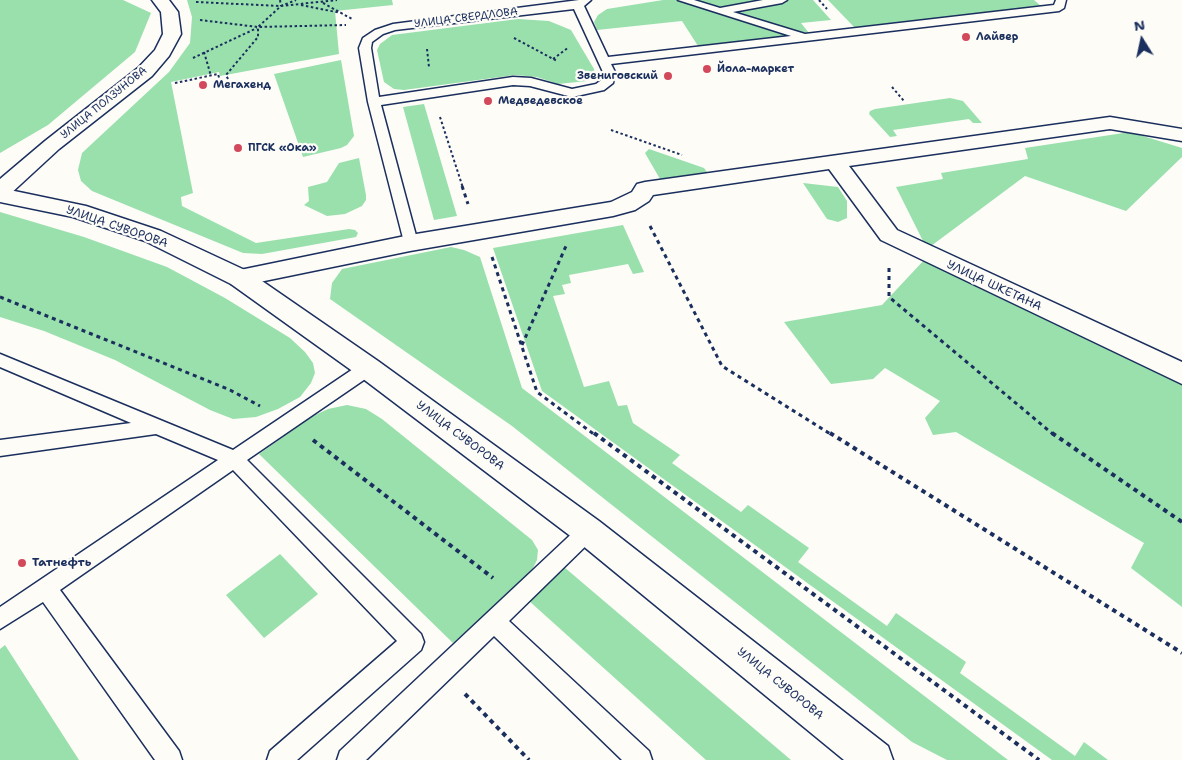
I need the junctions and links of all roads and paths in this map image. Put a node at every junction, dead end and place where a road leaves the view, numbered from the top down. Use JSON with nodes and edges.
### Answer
{"nodes":[{"id":1,"x":280,"y":0,"type":"edge"},
{"id":2,"x":296,"y":0,"type":"edge"},
{"id":3,"x":318,"y":0,"type":"edge"},
{"id":4,"x":337,"y":0,"type":"edge"},
{"id":5,"x":683,"y":0,"type":"edge"},
{"id":6,"x":782,"y":0,"type":"edge"},
{"id":7,"x":1061,"y":0,"type":"edge"},
{"id":8,"x":321,"y":2,"type":"junction"},
{"id":9,"x":582,"y":2,"type":"edge"},
{"id":10,"x":295,"y":4,"type":"junction"},
{"id":11,"x":281,"y":6,"type":"junction"},
{"id":12,"x":165,"y":9,"type":"edge"},
{"id":13,"x":718,"y":10,"type":"junction"},
{"id":14,"x":342,"y":13,"type":"junction"},
{"id":15,"x":471,"y":18,"type":"junction"},
{"id":16,"x":425,"y":23,"type":"junction"},
{"id":17,"x":360,"y":25,"type":"junction"},
{"id":18,"x":258,"y":27,"type":"junction"},
{"id":19,"x":377,"y":33,"type":"junction"},
{"id":20,"x":806,"y":37,"type":"junction"},
{"id":21,"x":204,"y":52,"type":"junction"},
{"id":22,"x":604,"y":61,"type":"junction"},
{"id":23,"x":150,"y":66,"type":"junction"},
{"id":24,"x":211,"y":76,"type":"dead end"},
{"id":25,"x":228,"y":79,"type":"dead end"},
{"id":26,"x":604,"y":85,"type":"junction"},
{"id":27,"x":892,"y":87,"type":"dead end"},
{"id":28,"x":432,"y":92,"type":"junction"},
{"id":29,"x":904,"y":100,"type":"dead end"},
{"id":30,"x":374,"y":102,"type":"junction"},
{"id":31,"x":611,"y":130,"type":"dead end"},
{"id":32,"x":1182,"y":136,"type":"edge"},
{"id":33,"x":685,"y":156,"type":"dead end"},
{"id":34,"x":835,"y":162,"type":"junction"},
{"id":35,"x":0,"y":191,"type":"edge"},
{"id":36,"x":0,"y":195,"type":"edge"},
{"id":37,"x":567,"y":217,"type":"junction"},
{"id":38,"x":646,"y":218,"type":"dead end"},
{"id":39,"x":480,"y":232,"type":"junction"},
{"id":40,"x":889,"y":235,"type":"junction"},
{"id":41,"x":410,"y":244,"type":"junction"},
{"id":42,"x":240,"y":278,"type":"junction"},
{"id":43,"x":0,"y":297,"type":"edge"},
{"id":44,"x":522,"y":345,"type":"junction"},
{"id":45,"x":0,"y":360,"type":"edge"},
{"id":46,"x":368,"y":368,"type":"junction"},
{"id":47,"x":1182,"y":374,"type":"edge"},
{"id":48,"x":289,"y":422,"type":"junction"},
{"id":49,"x":157,"y":427,"type":"junction"},
{"id":50,"x":0,"y":448,"type":"edge"},
{"id":51,"x":234,"y":459,"type":"junction"},
{"id":52,"x":1181,"y":520,"type":"edge"},
{"id":53,"x":588,"y":531,"type":"junction"},
{"id":54,"x":46,"y":588,"type":"junction"},
{"id":55,"x":518,"y":598,"type":"junction"},
{"id":56,"x":0,"y":619,"type":"edge"},
{"id":57,"x":494,"y":621,"type":"junction"},
{"id":58,"x":1182,"y":653,"type":"edge"},
{"id":59,"x":442,"y":671,"type":"junction"},
{"id":60,"x":170,"y":760,"type":"edge"},
{"id":61,"x":279,"y":760,"type":"edge"},
{"id":62,"x":349,"y":760,"type":"edge"},
{"id":63,"x":529,"y":760,"type":"edge"},
{"id":64,"x":640,"y":760,"type":"edge"},
{"id":65,"x":874,"y":760,"type":"edge"},
{"id":66,"x":1039,"y":760,"type":"edge"}],
"edges":[{"from":1,"to":11,"type":"path"},
{"from":2,"to":11,"type":"path"},
{"from":3,"to":8,"type":"path"},
{"from":4,"to":8,"type":"path"},
{"from":5,"to":13,"type":"lane"},
{"from":6,"to":13,"type":"lane"},
{"from":7,"to":20,"type":"lane"},
{"from":8,"to":10,"type":"path"},
{"from":8,"to":14,"type":"path"},
{"from":9,"to":15,"type":"lane","name":"УЛИЦА СВЕРДЛОВА"},
{"from":9,"to":22,"type":"lane"},
{"from":10,"to":11,"type":"path"},
{"from":10,"to":14,"type":"path"},
{"from":11,"to":12,"type":"path"},
{"from":11,"to":18,"type":"path"},
{"from":12,"to":18,"type":"path"},
{"from":12,"to":23,"type":"street","name":"УЛИЦА ПОЛЗУНОВА"},
{"from":13,"to":20,"type":"lane"},
{"from":14,"to":17,"type":"path"},
{"from":15,"to":16,"type":"lane","name":"УЛИЦА СВЕРДЛОВА"},
{"from":15,"to":26,"type":"path"},
{"from":16,"to":19,"type":"lane","name":"УЛИЦА СВЕРДЛОВА"},
{"from":16,"to":28,"type":"path"},
{"from":17,"to":18,"type":"path"},
{"from":17,"to":19,"type":"path"},
{"from":18,"to":21,"type":"path"},
{"from":18,"to":25,"type":"path"},
{"from":19,"to":30,"type":"lane"},
{"from":20,"to":22,"type":"lane"},
{"from":21,"to":23,"type":"path"},
{"from":21,"to":24,"type":"path"},
{"from":22,"to":26,"type":"lane"},
{"from":23,"to":35,"type":"street","name":"УЛИЦА ПОЛЗУНОВА"},
{"from":26,"to":28,"type":"lane"},
{"from":27,"to":29,"type":"path"},
{"from":28,"to":30,"type":"lane"},
{"from":28,"to":39,"type":"path"},
{"from":30,"to":41,"type":"lane"},
{"from":31,"to":33,"type":"path"},
{"from":32,"to":34,"type":"street"},
{"from":34,"to":37,"type":"street"},
{"from":34,"to":40,"type":"street","name":"УЛИЦА ШКЕТАНА"},
{"from":36,"to":42,"type":"street","name":"УЛИЦА СУВОРОВА"},
{"from":37,"to":39,"type":"street"},
{"from":37,"to":44,"type":"path"},
{"from":38,"to":58,"type":"path"},
{"from":39,"to":41,"type":"street"},
{"from":39,"to":44,"type":"path"},
{"from":40,"to":47,"type":"street","name":"УЛИЦА ШКЕТАНА"},
{"from":40,"to":52,"type":"path"},
{"from":41,"to":42,"type":"street"},
{"from":42,"to":46,"type":"street","name":"УЛИЦА СУВОРОВА"},
{"from":43,"to":48,"type":"path"},
{"from":44,"to":66,"type":"path"},
{"from":45,"to":49,"type":"lane"},
{"from":46,"to":48,"type":"lane"},
{"from":46,"to":53,"type":"street","name":"УЛИЦА СУВОРОВА"},
{"from":48,"to":51,"type":"lane"},
{"from":48,"to":55,"type":"path"},
{"from":49,"to":50,"type":"lane"},
{"from":49,"to":51,"type":"lane"},
{"from":51,"to":54,"type":"lane"},
{"from":51,"to":61,"type":"lane"},
{"from":53,"to":55,"type":"lane"},
{"from":53,"to":65,"type":"street","name":"УЛИЦА СУВОРОВА"},
{"from":54,"to":56,"type":"lane"},
{"from":54,"to":60,"type":"lane"},
{"from":55,"to":57,"type":"lane"},
{"from":57,"to":59,"type":"lane"},
{"from":57,"to":64,"type":"lane"},
{"from":59,"to":62,"type":"lane"},
{"from":59,"to":63,"type":"path"}]}
